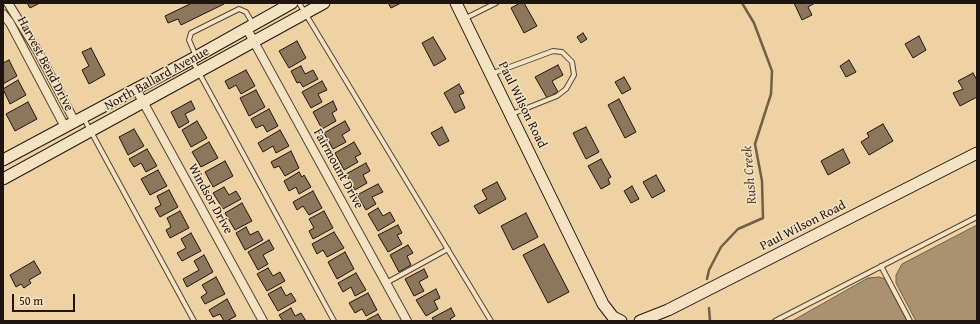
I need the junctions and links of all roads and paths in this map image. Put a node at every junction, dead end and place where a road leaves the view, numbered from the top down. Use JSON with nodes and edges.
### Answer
{"nodes":[{"id":1,"x":8,"y":3,"type":"edge"},
{"id":2,"x":292,"y":3,"type":"edge"},
{"id":3,"x":299,"y":3,"type":"edge"},
{"id":4,"x":324,"y":3,"type":"edge"},
{"id":5,"x":456,"y":3,"type":"edge"},
{"id":6,"x":496,"y":3,"type":"edge"},
{"id":7,"x":3,"y":14,"type":"edge"},
{"id":8,"x":306,"y":14,"type":"junction"},
{"id":9,"x":464,"y":19,"type":"junction"},
{"id":10,"x":250,"y":27,"type":"junction"},
{"id":11,"x":254,"y":42,"type":"junction"},
{"id":12,"x":194,"y":58,"type":"junction"},
{"id":13,"x":199,"y":72,"type":"junction"},
{"id":14,"x":491,"y":74,"type":"junction"},
{"id":15,"x":136,"y":89,"type":"junction"},
{"id":16,"x":143,"y":103,"type":"junction"},
{"id":17,"x":511,"y":115,"type":"junction"},
{"id":18,"x":74,"y":122,"type":"junction"},
{"id":19,"x":91,"y":131,"type":"junction"},
{"id":20,"x":977,"y":153,"type":"edge"},
{"id":21,"x":3,"y":160,"type":"edge"},
{"id":22,"x":3,"y":179,"type":"edge"},
{"id":23,"x":977,"y":217,"type":"edge"},
{"id":24,"x":448,"y":249,"type":"junction"},
{"id":25,"x":882,"y":266,"type":"junction"},
{"id":26,"x":386,"y":283,"type":"junction"},
{"id":27,"x":619,"y":320,"type":"edge"},
{"id":28,"x":194,"y":321,"type":"edge"},
{"id":29,"x":263,"y":321,"type":"edge"},
{"id":30,"x":334,"y":321,"type":"edge"},
{"id":31,"x":407,"y":321,"type":"edge"},
{"id":32,"x":491,"y":321,"type":"edge"},
{"id":33,"x":640,"y":321,"type":"edge"},
{"id":34,"x":775,"y":321,"type":"edge"},
{"id":35,"x":910,"y":321,"type":"edge"}],
"edges":[{"from":1,"to":18,"type":"street","name":"Harvest Bend Drive"},
{"from":2,"to":10,"type":"street","name":"North Ballard Avenue"},
{"from":3,"to":8,"type":"lane"},
{"from":4,"to":8,"type":"street","name":"North Ballard Avenue"},
{"from":5,"to":9,"type":"street","name":"Paul Wilson Road"},
{"from":6,"to":9,"type":"lane"},
{"from":7,"to":18,"type":"street","name":"Harvest Bend Drive"},
{"from":8,"to":11,"type":"street","name":"North Ballard Avenue"},
{"from":8,"to":24,"type":"lane"},
{"from":9,"to":14,"type":"street","name":"Paul Wilson Road"},
{"from":10,"to":11,"type":"street","name":"Fairmount Drive"},
{"from":10,"to":12,"type":"street","name":"North Ballard Avenue"},
{"from":10,"to":12,"type":"lane"},
{"from":11,"to":13,"type":"street","name":"North Ballard Avenue"},
{"from":11,"to":26,"type":"street","name":"Fairmount Drive"},
{"from":12,"to":13,"type":"lane"},
{"from":12,"to":15,"type":"street","name":"North Ballard Avenue"},
{"from":13,"to":16,"type":"street","name":"North Ballard Avenue"},
{"from":13,"to":30,"type":"lane"},
{"from":14,"to":17,"type":"street","name":"Paul Wilson Road"},
{"from":14,"to":17,"type":"lane"},
{"from":15,"to":16,"type":"street","name":"Windsor Drive"},
{"from":15,"to":18,"type":"street","name":"North Ballard Avenue"},
{"from":16,"to":19,"type":"street","name":"North Ballard Avenue"},
{"from":16,"to":29,"type":"street","name":"Windsor Drive"},
{"from":17,"to":27,"type":"street","name":"Paul Wilson Road"},
{"from":18,"to":19,"type":"lane"},
{"from":18,"to":21,"type":"street","name":"North Ballard Avenue"},
{"from":19,"to":22,"type":"street","name":"North Ballard Avenue"},
{"from":19,"to":28,"type":"lane"},
{"from":20,"to":33,"type":"street","name":"Paul Wilson Road"},
{"from":23,"to":25,"type":"lane"},
{"from":24,"to":26,"type":"lane"},
{"from":24,"to":32,"type":"lane"},
{"from":25,"to":34,"type":"lane"},
{"from":25,"to":35,"type":"lane"},
{"from":26,"to":31,"type":"street","name":"Fairmount Drive"}]}
